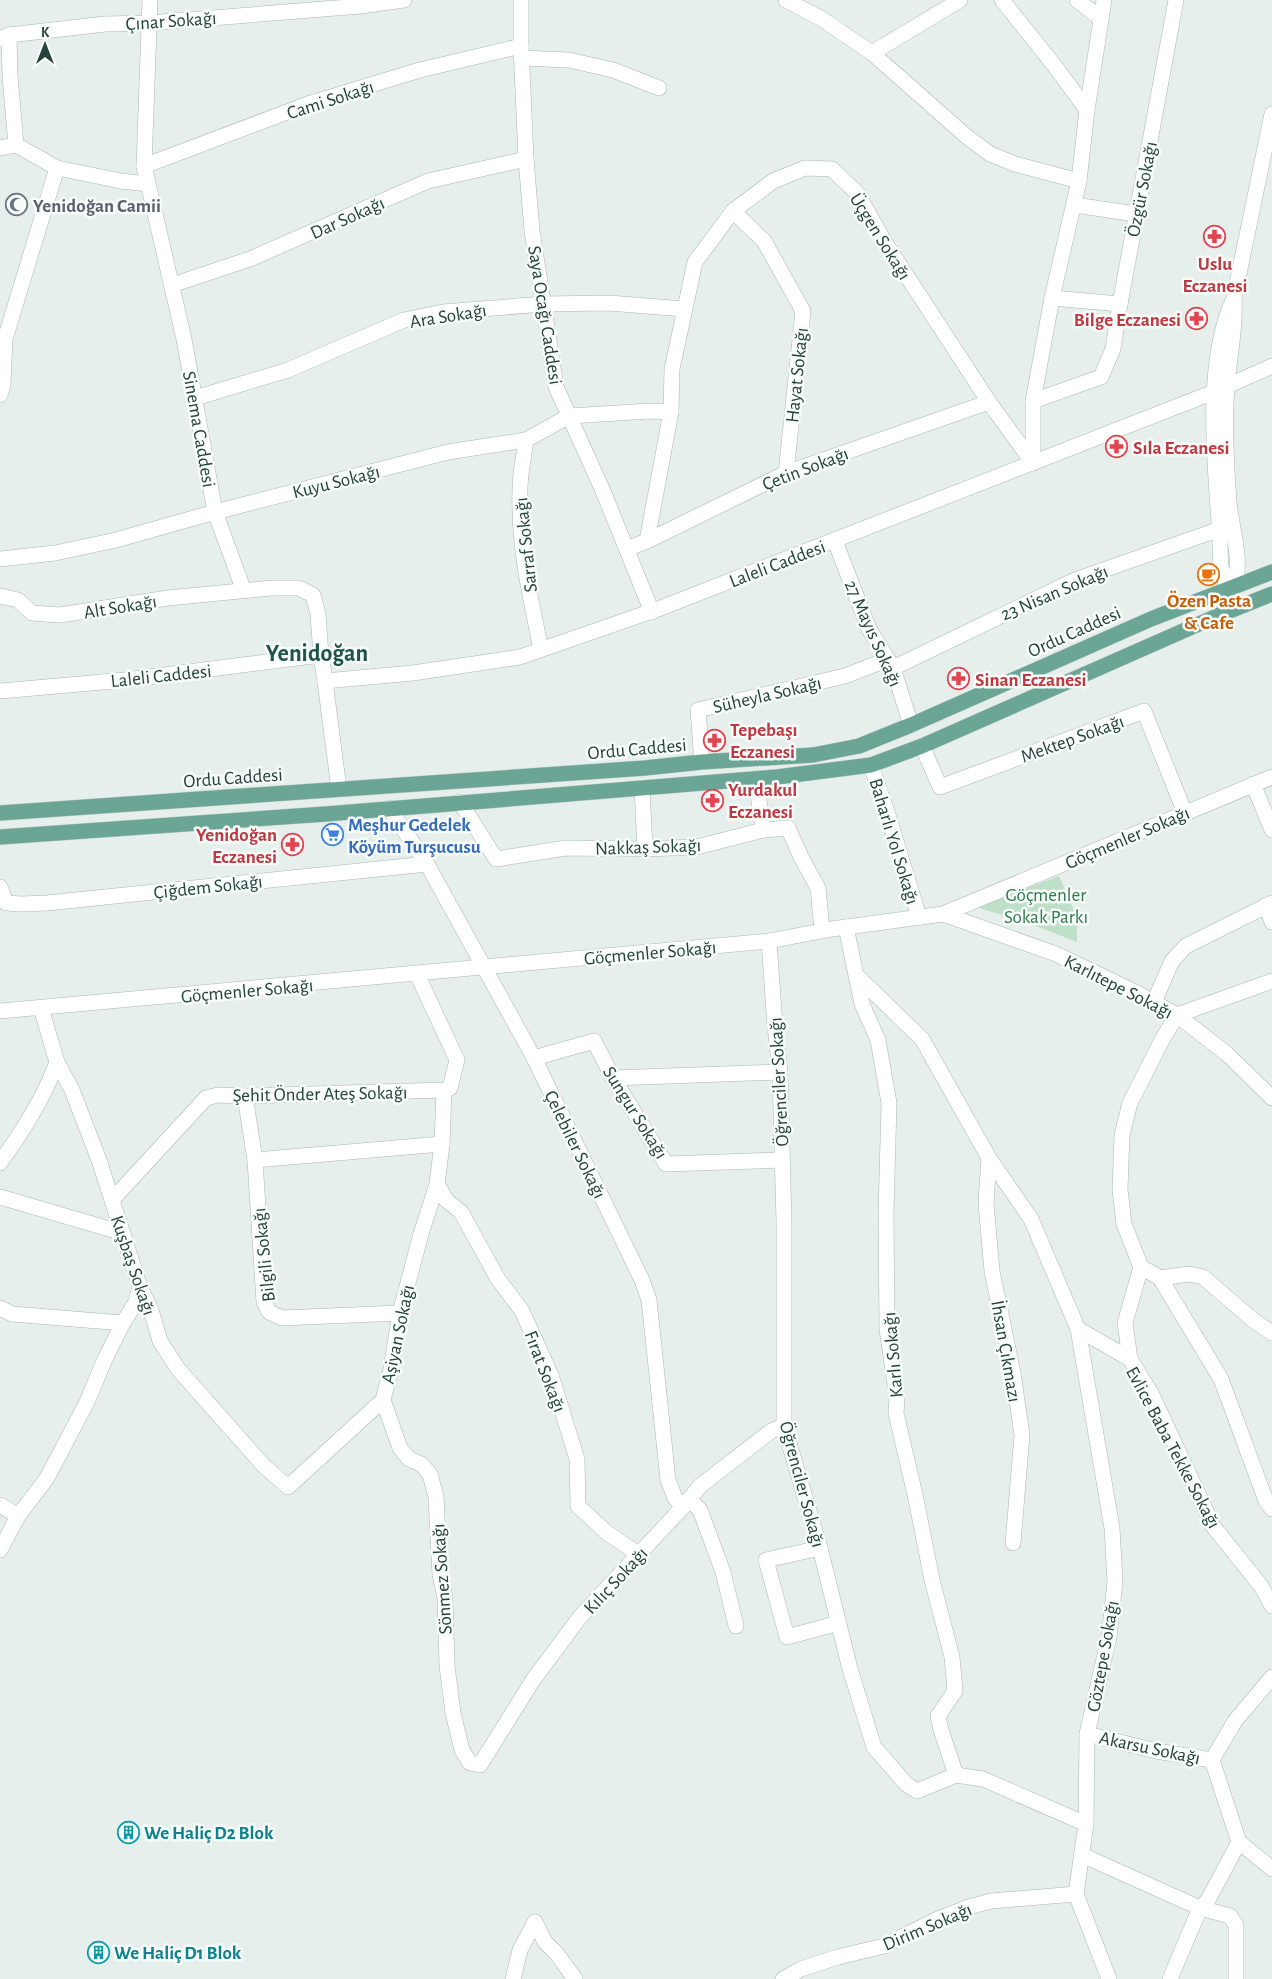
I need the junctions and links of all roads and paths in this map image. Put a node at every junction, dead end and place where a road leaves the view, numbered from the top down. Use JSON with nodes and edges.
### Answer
{"nodes":[{"id":1,"x":150,"y":0,"type":"edge"},
{"id":2,"x":404,"y":0,"type":"edge"},
{"id":3,"x":521,"y":0,"type":"edge"},
{"id":4,"x":786,"y":0,"type":"edge"},
{"id":5,"x":960,"y":0,"type":"edge"},
{"id":6,"x":1002,"y":0,"type":"edge"},
{"id":7,"x":1077,"y":0,"type":"edge"},
{"id":8,"x":1104,"y":0,"type":"edge"},
{"id":9,"x":1176,"y":0,"type":"edge"},
{"id":10,"x":1100,"y":18,"type":"junction"},
{"id":11,"x":149,"y":23,"type":"junction"},
{"id":12,"x":4,"y":37,"type":"edge"},
{"id":13,"x":521,"y":52,"type":"junction"},
{"id":14,"x":872,"y":53,"type":"junction"},
{"id":15,"x":659,"y":88,"type":"dead end"},
{"id":16,"x":1087,"y":110,"type":"junction"},
{"id":17,"x":1272,"y":114,"type":"edge"},
{"id":18,"x":16,"y":145,"type":"junction"},
{"id":19,"x":0,"y":148,"type":"edge"},
{"id":20,"x":526,"y":159,"type":"junction"},
{"id":21,"x":144,"y":166,"type":"junction"},
{"id":22,"x":57,"y":168,"type":"junction"},
{"id":23,"x":1079,"y":181,"type":"junction"},
{"id":24,"x":148,"y":184,"type":"junction"},
{"id":25,"x":1075,"y":205,"type":"junction"},
{"id":26,"x":733,"y":211,"type":"junction"},
{"id":27,"x":1136,"y":214,"type":"junction"},
{"id":28,"x":172,"y":285,"type":"junction"},
{"id":29,"x":1052,"y":298,"type":"junction"},
{"id":30,"x":544,"y":304,"type":"junction"},
{"id":31,"x":1120,"y":304,"type":"junction"},
{"id":32,"x":684,"y":309,"type":"junction"},
{"id":33,"x":2,"y":356,"type":"edge"},
{"id":34,"x":1272,"y":366,"type":"edge"},
{"id":35,"x":1,"y":388,"type":"edge"},
{"id":36,"x":1221,"y":389,"type":"junction"},
{"id":37,"x":195,"y":398,"type":"junction"},
{"id":38,"x":1033,"y":401,"type":"junction"},
{"id":39,"x":989,"y":402,"type":"junction"},
{"id":40,"x":671,"y":412,"type":"junction"},
{"id":41,"x":569,"y":416,"type":"junction"},
{"id":42,"x":526,"y":440,"type":"junction"},
{"id":43,"x":1032,"y":463,"type":"junction"},
{"id":44,"x":786,"y":473,"type":"junction"},
{"id":45,"x":215,"y":512,"type":"junction"},
{"id":46,"x":1220,"y":529,"type":"junction"},
{"id":47,"x":647,"y":541,"type":"junction"},
{"id":48,"x":835,"y":541,"type":"junction"},
{"id":49,"x":627,"y":549,"type":"junction"},
{"id":50,"x":0,"y":559,"type":"edge"},
{"id":51,"x":1272,"y":572,"type":"edge"},
{"id":52,"x":1233,"y":588,"type":"junction"},
{"id":53,"x":244,"y":591,"type":"junction"},
{"id":54,"x":1272,"y":594,"type":"edge"},
{"id":55,"x":0,"y":596,"type":"edge"},
{"id":56,"x":1241,"y":607,"type":"junction"},
{"id":57,"x":652,"y":612,"type":"junction"},
{"id":58,"x":540,"y":649,"type":"junction"},
{"id":59,"x":321,"y":655,"type":"junction"},
{"id":60,"x":890,"y":664,"type":"junction"},
{"id":61,"x":325,"y":681,"type":"junction"},
{"id":62,"x":0,"y":691,"type":"edge"},
{"id":63,"x":911,"y":725,"type":"junction"},
{"id":64,"x":922,"y":746,"type":"junction"},
{"id":65,"x":736,"y":760,"type":"junction"},
{"id":66,"x":702,"y":762,"type":"junction"},
{"id":67,"x":872,"y":765,"type":"junction"},
{"id":68,"x":1272,"y":777,"type":"edge"},
{"id":69,"x":756,"y":779,"type":"junction"},
{"id":70,"x":737,"y":780,"type":"junction"},
{"id":71,"x":1253,"y":784,"type":"junction"},
{"id":72,"x":642,"y":788,"type":"junction"},
{"id":73,"x":339,"y":789,"type":"junction"},
{"id":74,"x":460,"y":802,"type":"junction"},
{"id":75,"x":389,"y":808,"type":"junction"},
{"id":76,"x":0,"y":813,"type":"edge"},
{"id":77,"x":1185,"y":813,"type":"junction"},
{"id":78,"x":326,"y":814,"type":"junction"},
{"id":79,"x":763,"y":830,"type":"junction"},
{"id":80,"x":1272,"y":830,"type":"edge"},
{"id":81,"x":0,"y":837,"type":"edge"},
{"id":82,"x":645,"y":850,"type":"junction"},
{"id":83,"x":427,"y":864,"type":"junction"},
{"id":84,"x":0,"y":887,"type":"edge"},
{"id":85,"x":1269,"y":904,"type":"edge"},
{"id":86,"x":943,"y":914,"type":"junction"},
{"id":87,"x":919,"y":917,"type":"junction"},
{"id":88,"x":1272,"y":922,"type":"edge"},
{"id":89,"x":846,"y":927,"type":"junction"},
{"id":90,"x":822,"y":930,"type":"junction"},
{"id":91,"x":769,"y":941,"type":"junction"},
{"id":92,"x":483,"y":967,"type":"junction"},
{"id":93,"x":417,"y":974,"type":"junction"},
{"id":94,"x":857,"y":976,"type":"junction"},
{"id":95,"x":1272,"y":981,"type":"edge"},
{"id":96,"x":1154,"y":1002,"type":"junction"},
{"id":97,"x":41,"y":1008,"type":"junction"},
{"id":98,"x":0,"y":1011,"type":"edge"},
{"id":99,"x":1177,"y":1015,"type":"junction"},
{"id":100,"x":534,"y":1058,"type":"junction"},
{"id":101,"x":57,"y":1062,"type":"junction"},
{"id":102,"x":780,"y":1072,"type":"junction"},
{"id":103,"x":613,"y":1078,"type":"junction"},
{"id":104,"x":444,"y":1090,"type":"junction"},
{"id":105,"x":246,"y":1096,"type":"junction"},
{"id":106,"x":1272,"y":1098,"type":"edge"},
{"id":107,"x":442,"y":1144,"type":"junction"},
{"id":108,"x":989,"y":1158,"type":"junction"},
{"id":109,"x":255,"y":1160,"type":"junction"},
{"id":110,"x":782,"y":1160,"type":"junction"},
{"id":111,"x":0,"y":1163,"type":"edge"},
{"id":112,"x":437,"y":1184,"type":"junction"},
{"id":113,"x":0,"y":1197,"type":"edge"},
{"id":114,"x":112,"y":1200,"type":"junction"},
{"id":115,"x":123,"y":1234,"type":"junction"},
{"id":116,"x":1141,"y":1266,"type":"junction"},
{"id":117,"x":1160,"y":1278,"type":"junction"},
{"id":118,"x":140,"y":1287,"type":"junction"},
{"id":119,"x":0,"y":1308,"type":"edge"},
{"id":120,"x":400,"y":1313,"type":"junction"},
{"id":121,"x":123,"y":1323,"type":"junction"},
{"id":122,"x":1078,"y":1329,"type":"junction"},
{"id":123,"x":1272,"y":1333,"type":"edge"},
{"id":124,"x":1130,"y":1360,"type":"junction"},
{"id":125,"x":383,"y":1400,"type":"junction"},
{"id":126,"x":784,"y":1426,"type":"junction"},
{"id":127,"x":288,"y":1487,"type":"joint"},
{"id":128,"x":686,"y":1503,"type":"junction"},
{"id":129,"x":1270,"y":1503,"type":"edge"},
{"id":130,"x":0,"y":1505,"type":"edge"},
{"id":131,"x":18,"y":1516,"type":"junction"},
{"id":132,"x":1013,"y":1543,"type":"dead end"},
{"id":133,"x":820,"y":1548,"type":"junction"},
{"id":134,"x":0,"y":1550,"type":"edge"},
{"id":135,"x":638,"y":1554,"type":"junction"},
{"id":136,"x":1272,"y":1606,"type":"edge"},
{"id":137,"x":839,"y":1623,"type":"junction"},
{"id":138,"x":736,"y":1626,"type":"dead end"},
{"id":139,"x":1272,"y":1676,"type":"edge"},
{"id":140,"x":1087,"y":1734,"type":"junction"},
{"id":141,"x":1212,"y":1760,"type":"junction"},
{"id":142,"x":480,"y":1765,"type":"joint"},
{"id":143,"x":956,"y":1775,"type":"junction"},
{"id":144,"x":1086,"y":1824,"type":"junction"},
{"id":145,"x":1238,"y":1842,"type":"junction"},
{"id":146,"x":1082,"y":1855,"type":"junction"},
{"id":147,"x":1272,"y":1869,"type":"edge"},
{"id":148,"x":1076,"y":1894,"type":"junction"},
{"id":149,"x":1200,"y":1908,"type":"junction"},
{"id":150,"x":513,"y":1979,"type":"edge"},
{"id":151,"x":575,"y":1979,"type":"edge"},
{"id":152,"x":783,"y":1979,"type":"edge"},
{"id":153,"x":1109,"y":1979,"type":"edge"},
{"id":154,"x":1170,"y":1979,"type":"edge"},
{"id":155,"x":1236,"y":1979,"type":"edge"}],
"edges":[{"from":1,"to":11,"type":"street","name":"Sinema Caddesi"},
{"from":2,"to":11,"type":"street","name":"Çınar Sokağı"},
{"from":3,"to":13,"type":"street","name":"Saya Ocağı Caddesi"},
{"from":4,"to":14,"type":"street"},
{"from":5,"to":14,"type":"street"},
{"from":6,"to":16,"type":"street"},
{"from":7,"to":10,"type":"street"},
{"from":8,"to":10,"type":"street"},
{"from":9,"to":27,"type":"street","name":"Özgür Sokağı"},
{"from":10,"to":16,"type":"street"},
{"from":11,"to":12,"type":"street","name":"Çınar Sokağı"},
{"from":11,"to":21,"type":"street","name":"Sinema Caddesi"},
{"from":12,"to":18,"type":"street"},
{"from":13,"to":15,"type":"street","name":"Cami Sokağı"},
{"from":13,"to":20,"type":"street","name":"Saya Ocağı Caddesi"},
{"from":13,"to":21,"type":"street","name":"Cami Sokağı"},
{"from":14,"to":23,"type":"street"},
{"from":16,"to":23,"type":"street"},
{"from":17,"to":36,"type":"street"},
{"from":18,"to":19,"type":"street"},
{"from":18,"to":22,"type":"street"},
{"from":20,"to":28,"type":"street","name":"Dar Sokağı"},
{"from":20,"to":30,"type":"street","name":"Saya Ocağı Caddesi"},
{"from":21,"to":24,"type":"street","name":"Sinema Caddesi"},
{"from":22,"to":24,"type":"street"},
{"from":22,"to":33,"type":"street"},
{"from":23,"to":25,"type":"street"},
{"from":24,"to":28,"type":"street","name":"Sinema Caddesi"},
{"from":25,"to":27,"type":"street"},
{"from":25,"to":29,"type":"street"},
{"from":26,"to":32,"type":"street","name":"Üçgen Sokağı"},
{"from":26,"to":39,"type":"street","name":"Üçgen Sokağı"},
{"from":26,"to":44,"type":"street","name":"Hayat Sokağı"},
{"from":27,"to":31,"type":"street","name":"Özgür Sokağı"},
{"from":28,"to":37,"type":"street","name":"Sinema Caddesi"},
{"from":29,"to":31,"type":"street"},
{"from":29,"to":38,"type":"street"},
{"from":30,"to":32,"type":"street","name":"Ara Sokağı"},
{"from":30,"to":37,"type":"street","name":"Ara Sokağı"},
{"from":30,"to":41,"type":"street","name":"Saya Ocağı Caddesi"},
{"from":31,"to":38,"type":"street","name":"Özgür Sokağı"},
{"from":32,"to":40,"type":"street","name":"Üçgen Sokağı"},
{"from":33,"to":35,"type":"street"},
{"from":34,"to":36,"type":"street","name":"Laleli Caddesi"},
{"from":36,"to":43,"type":"street","name":"Laleli Caddesi"},
{"from":36,"to":46,"type":"street"},
{"from":36,"to":52,"type":"street"},
{"from":37,"to":45,"type":"street","name":"Sinema Caddesi"},
{"from":38,"to":43,"type":"street"},
{"from":39,"to":43,"type":"street","name":"Üçgen Sokağı"},
{"from":39,"to":44,"type":"street","name":"Çetin Sokağı"},
{"from":40,"to":41,"type":"street","name":"Kuyu Sokağı"},
{"from":40,"to":47,"type":"street","name":"Üçgen Sokağı"},
{"from":41,"to":42,"type":"street","name":"Kuyu Sokağı"},
{"from":41,"to":49,"type":"street","name":"Saya Ocağı Caddesi"},
{"from":42,"to":45,"type":"street","name":"Kuyu Sokağı"},
{"from":42,"to":58,"type":"street","name":"Sarraf Sokağı"},
{"from":43,"to":48,"type":"street","name":"Laleli Caddesi"},
{"from":44,"to":47,"type":"street","name":"Çetin Sokağı"},
{"from":45,"to":50,"type":"street","name":"Kuyu Sokağı"},
{"from":45,"to":53,"type":"street","name":"Sinema Caddesi"},
{"from":46,"to":52,"type":"street"},
{"from":46,"to":60,"type":"street","name":"23 Nisan Sokağı"},
{"from":47,"to":49,"type":"street","name":"Çetin Sokağı"},
{"from":48,"to":57,"type":"street","name":"Laleli Caddesi"},
{"from":48,"to":60,"type":"street","name":"27 Mayıs Sokağı"},
{"from":49,"to":57,"type":"street","name":"Saya Ocağı Caddesi"},
{"from":51,"to":52,"type":"main road","name":"Ordu Caddesi"},
{"from":52,"to":56,"type":"main road"},
{"from":52,"to":63,"type":"main road","name":"Ordu Caddesi"},
{"from":53,"to":55,"type":"street","name":"Alt Sokağı"},
{"from":53,"to":59,"type":"street"},
{"from":54,"to":56,"type":"main road","name":"Ordu Caddesi"},
{"from":56,"to":64,"type":"main road","name":"Ordu Caddesi"},
{"from":57,"to":58,"type":"street","name":"Laleli Caddesi"},
{"from":58,"to":61,"type":"street","name":"Laleli Caddesi"},
{"from":59,"to":61,"type":"street"},
{"from":59,"to":62,"type":"street","name":"Laleli Caddesi"},
{"from":60,"to":63,"type":"street","name":"27 Mayıs Sokağı"},
{"from":60,"to":66,"type":"street","name":"Süheyla Sokağı"},
{"from":61,"to":73,"type":"street"},
{"from":63,"to":65,"type":"main road","name":"Ordu Caddesi"},
{"from":64,"to":67,"type":"main road","name":"Ordu Caddesi"},
{"from":64,"to":77,"type":"street","name":"Mektep Sokağı"},
{"from":65,"to":66,"type":"main road","name":"Ordu Caddesi"},
{"from":65,"to":70,"type":"main road"},
{"from":66,"to":73,"type":"main road","name":"Ordu Caddesi"},
{"from":67,"to":69,"type":"main road","name":"Ordu Caddesi"},
{"from":67,"to":87,"type":"street","name":"Baharlı Yol Sokağı"},
{"from":68,"to":71,"type":"street","name":"Göçmenler Sokağı"},
{"from":69,"to":70,"type":"main road","name":"Ordu Caddesi"},
{"from":69,"to":79,"type":"street"},
{"from":70,"to":72,"type":"main road","name":"Ordu Caddesi"},
{"from":71,"to":77,"type":"street","name":"Göçmenler Sokağı"},
{"from":71,"to":80,"type":"street"},
{"from":72,"to":74,"type":"main road","name":"Ordu Caddesi"},
{"from":72,"to":82,"type":"street"},
{"from":73,"to":76,"type":"main road","name":"Ordu Caddesi"},
{"from":73,"to":78,"type":"main road"},
{"from":74,"to":75,"type":"main road","name":"Ordu Caddesi"},
{"from":74,"to":82,"type":"street","name":"Nakkaş Sokağı"},
{"from":75,"to":78,"type":"main road","name":"Ordu Caddesi"},
{"from":75,"to":83,"type":"street","name":"Çelebiler Sokağı"},
{"from":77,"to":86,"type":"street","name":"Göçmenler Sokağı"},
{"from":78,"to":81,"type":"main road","name":"Ordu Caddesi"},
{"from":79,"to":82,"type":"street","name":"Nakkaş Sokağı"},
{"from":79,"to":90,"type":"street","name":"Nakkaş Sokağı"},
{"from":83,"to":84,"type":"street","name":"Çiğdem Sokağı"},
{"from":83,"to":92,"type":"street","name":"Çelebiler Sokağı"},
{"from":85,"to":88,"type":"street"},
{"from":85,"to":96,"type":"street"},
{"from":86,"to":87,"type":"street","name":"Göçmenler Sokağı"},
{"from":86,"to":96,"type":"street","name":"Karlıtepe Sokağı"},
{"from":87,"to":89,"type":"street","name":"Göçmenler Sokağı"},
{"from":89,"to":90,"type":"street","name":"Göçmenler Sokağı"},
{"from":89,"to":94,"type":"street","name":"Karlı Sokağı"},
{"from":90,"to":91,"type":"street","name":"Göçmenler Sokağı"},
{"from":91,"to":92,"type":"street","name":"Göçmenler Sokağı"},
{"from":91,"to":102,"type":"street","name":"Öğrenciler Sokağı"},
{"from":92,"to":93,"type":"street","name":"Göçmenler Sokağı"},
{"from":92,"to":100,"type":"street","name":"Çelebiler Sokağı"},
{"from":93,"to":97,"type":"street","name":"Göçmenler Sokağı"},
{"from":93,"to":104,"type":"street"},
{"from":94,"to":108,"type":"street","name":"Göztepe Sokağı"},
{"from":94,"to":143,"type":"street","name":"Karlı Sokağı"},
{"from":95,"to":99,"type":"street"},
{"from":96,"to":99,"type":"street","name":"Karlıtepe Sokağı"},
{"from":97,"to":98,"type":"street","name":"Göçmenler Sokağı"},
{"from":97,"to":101,"type":"street","name":"Kuşbaş Sokağı"},
{"from":99,"to":106,"type":"street","name":"Karlıtepe Sokağı"},
{"from":99,"to":116,"type":"street"},
{"from":100,"to":103,"type":"street","name":"Sungur Sokağı"},
{"from":100,"to":128,"type":"street","name":"Çelebiler Sokağı"},
{"from":101,"to":111,"type":"street"},
{"from":101,"to":114,"type":"street","name":"Kuşbaş Sokağı"},
{"from":102,"to":103,"type":"street"},
{"from":102,"to":110,"type":"street","name":"Öğrenciler Sokağı"},
{"from":103,"to":110,"type":"street","name":"Sungur Sokağı"},
{"from":104,"to":105,"type":"street","name":"Şehit Önder Ateş Sokağı"},
{"from":104,"to":107,"type":"street","name":"Aşiyan Sokağı"},
{"from":105,"to":109,"type":"street","name":"Bilgili Sokağı"},
{"from":105,"to":114,"type":"street","name":"Şehit Önder Ateş Sokağı"},
{"from":107,"to":109,"type":"street"},
{"from":107,"to":112,"type":"street","name":"Aşiyan Sokağı"},
{"from":108,"to":122,"type":"street","name":"Göztepe Sokağı"},
{"from":108,"to":132,"type":"street","name":"İhsan Çıkmazı"},
{"from":109,"to":120,"type":"street","name":"Bilgili Sokağı"},
{"from":110,"to":126,"type":"street","name":"Öğrenciler Sokağı"},
{"from":112,"to":120,"type":"street","name":"Aşiyan Sokağı"},
{"from":112,"to":135,"type":"street","name":"Fırat Sokağı"},
{"from":113,"to":115,"type":"street"},
{"from":114,"to":115,"type":"street","name":"Kuşbaş Sokağı"},
{"from":115,"to":118,"type":"street","name":"Kuşbaş Sokağı"},
{"from":116,"to":117,"type":"street"},
{"from":116,"to":124,"type":"street"},
{"from":117,"to":123,"type":"street"},
{"from":117,"to":129,"type":"street"},
{"from":118,"to":121,"type":"street"},
{"from":118,"to":127,"type":"street","name":"Kuşbaş Sokağı"},
{"from":119,"to":121,"type":"street"},
{"from":120,"to":125,"type":"street","name":"Aşiyan Sokağı"},
{"from":121,"to":131,"type":"street"},
{"from":122,"to":124,"type":"street","name":"Evlice Baba Tekke Sokağı"},
{"from":122,"to":140,"type":"street","name":"Göztepe Sokağı"},
{"from":124,"to":136,"type":"street","name":"Evlice Baba Tekke Sokağı"},
{"from":125,"to":127,"type":"street","name":"Aşiyan Sokağı"},
{"from":125,"to":142,"type":"street","name":"Sönmez Sokağı"},
{"from":126,"to":128,"type":"street","name":"Kılıç Sokağı"},
{"from":126,"to":133,"type":"street","name":"Öğrenciler Sokağı"},
{"from":128,"to":135,"type":"street","name":"Kılıç Sokağı"},
{"from":128,"to":138,"type":"street","name":"Çelebiler Sokağı"},
{"from":130,"to":131,"type":"street"},
{"from":131,"to":134,"type":"street"},
{"from":133,"to":137,"type":"street","name":"Öğrenciler Sokağı"},
{"from":133,"to":137,"type":"street"},
{"from":135,"to":142,"type":"street","name":"Kılıç Sokağı"},
{"from":137,"to":143,"type":"street","name":"Öğrenciler Sokağı"},
{"from":139,"to":141,"type":"street"},
{"from":140,"to":141,"type":"street","name":"Akarsu Sokağı"},
{"from":140,"to":144,"type":"street","name":"Göztepe Sokağı"},
{"from":141,"to":145,"type":"street"},
{"from":143,"to":144,"type":"street"},
{"from":144,"to":146,"type":"street","name":"Göztepe Sokağı"},
{"from":145,"to":147,"type":"street"},
{"from":145,"to":149,"type":"street"},
{"from":146,"to":148,"type":"street","name":"Göztepe Sokağı"},
{"from":146,"to":149,"type":"street"},
{"from":148,"to":152,"type":"street","name":"Dirim Sokağı"},
{"from":148,"to":153,"type":"street","name":"Göztepe Sokağı"},
{"from":149,"to":154,"type":"street"},
{"from":149,"to":155,"type":"street"},
{"from":150,"to":151,"type":"street"}]}
